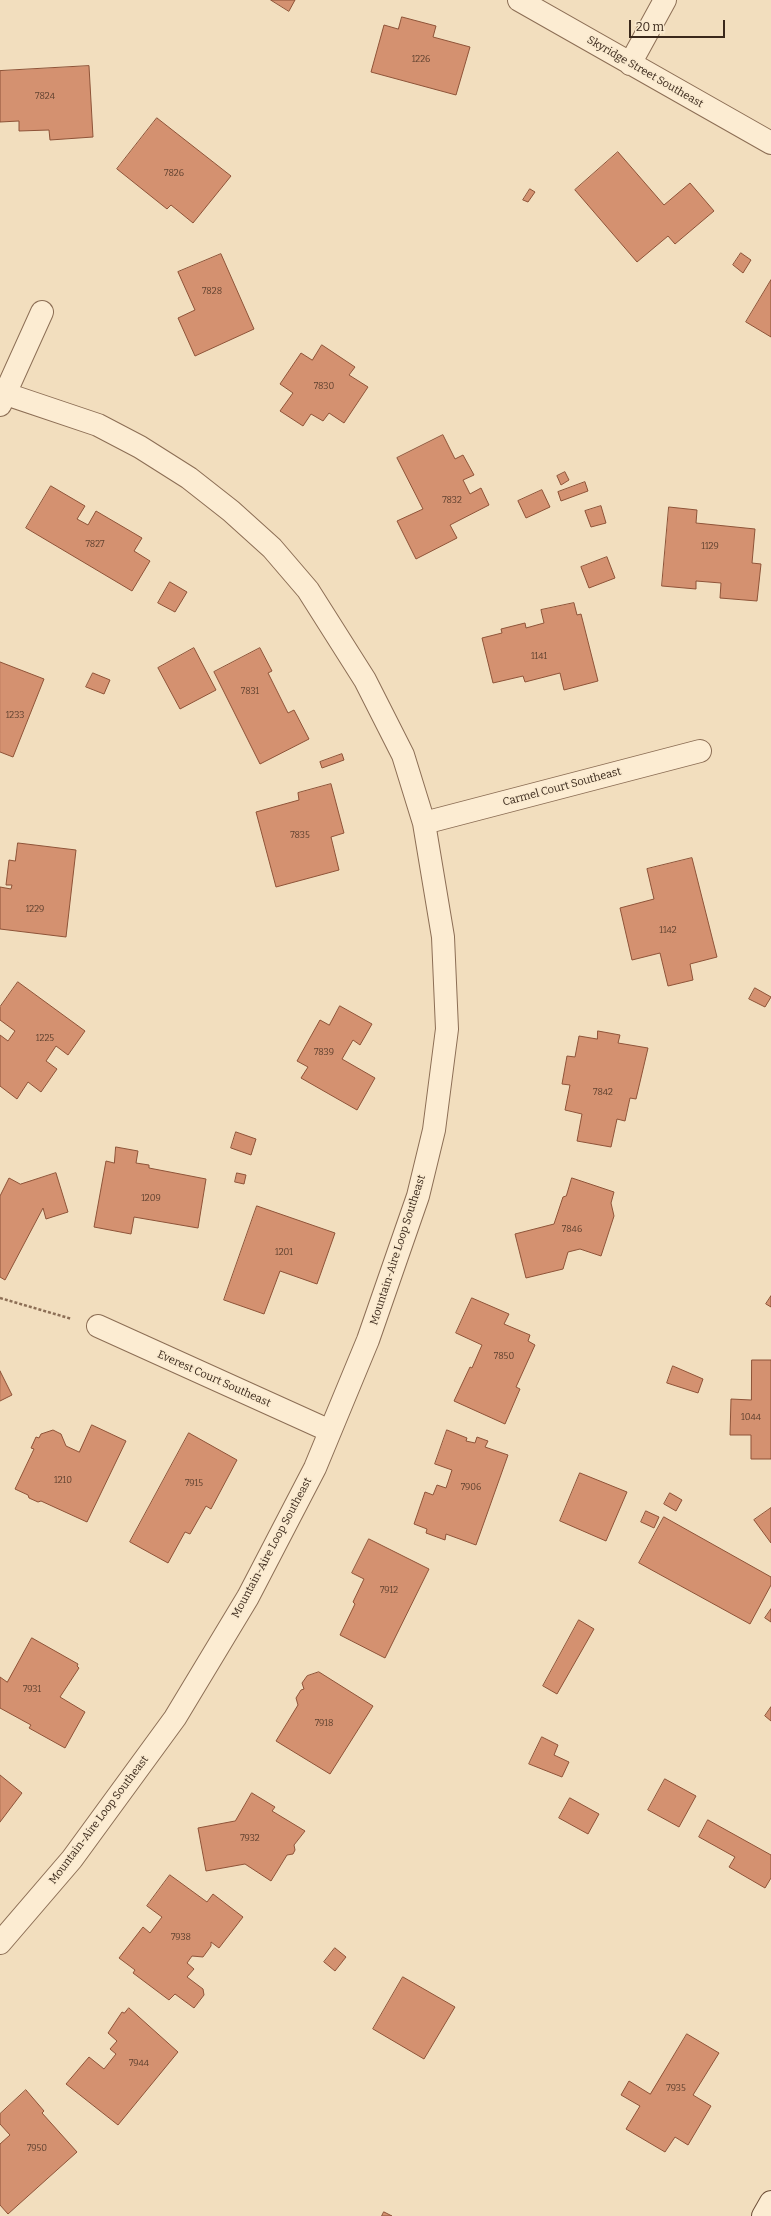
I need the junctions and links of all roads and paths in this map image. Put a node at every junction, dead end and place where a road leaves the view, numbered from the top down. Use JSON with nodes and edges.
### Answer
{"nodes":[{"id":1,"x":519,"y":0,"type":"edge"},
{"id":2,"x":665,"y":0,"type":"edge"},
{"id":3,"x":630,"y":64,"type":"junction"},
{"id":4,"x":771,"y":143,"type":"edge"},
{"id":5,"x":42,"y":312,"type":"dead end"},
{"id":6,"x":2,"y":397,"type":"edge"},
{"id":7,"x":700,"y":751,"type":"dead end"},
{"id":8,"x":424,"y":823,"type":"junction"},
{"id":9,"x":0,"y":1298,"type":"edge"},
{"id":10,"x":98,"y":1326,"type":"joint"},
{"id":11,"x":330,"y":1431,"type":"junction"},
{"id":12,"x":0,"y":1943,"type":"edge"},
{"id":13,"x":771,"y":2202,"type":"edge"},
{"id":14,"x":763,"y":2216,"type":"edge"}],
"edges":[{"from":1,"to":3,"type":"street","name":"Skyridge Street Southeast"},
{"from":2,"to":3,"type":"street"},
{"from":3,"to":4,"type":"street","name":"Skyridge Street Southeast"},
{"from":5,"to":6,"type":"street"},
{"from":6,"to":8,"type":"street","name":"Mountain-Aire Loop Southeast"},
{"from":7,"to":8,"type":"street","name":"Carmel Court Southeast"},
{"from":8,"to":11,"type":"street","name":"Mountain-Aire Loop Southeast"},
{"from":9,"to":10,"type":"path"},
{"from":10,"to":11,"type":"street","name":"Everest Court Southeast"},
{"from":11,"to":12,"type":"street","name":"Mountain-Aire Loop Southeast"},
{"from":13,"to":14,"type":"street"}]}
